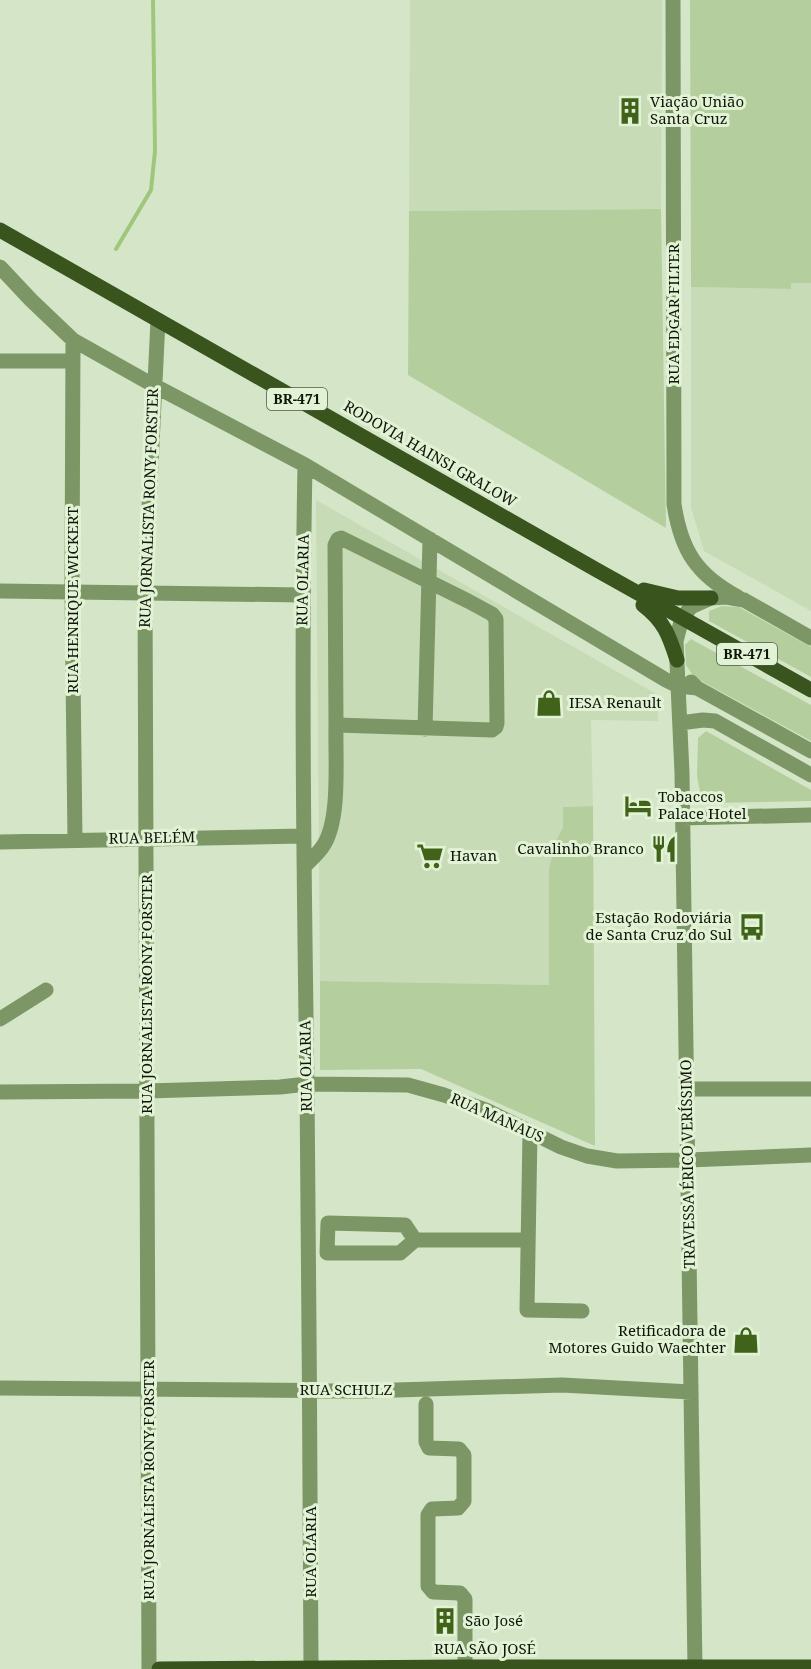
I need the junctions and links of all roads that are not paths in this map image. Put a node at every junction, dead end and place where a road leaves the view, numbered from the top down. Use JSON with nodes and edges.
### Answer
{"nodes":[{"id":1,"x":673,"y":0,"type":"edge"},
{"id":2,"x":0,"y":230,"type":"edge"},
{"id":3,"x":0,"y":267,"type":"edge"},
{"id":4,"x":158,"y":320,"type":"junction"},
{"id":5,"x":73,"y":340,"type":"junction"},
{"id":6,"x":0,"y":361,"type":"edge"},
{"id":7,"x":72,"y":361,"type":"junction"},
{"id":8,"x":153,"y":385,"type":"junction"},
{"id":9,"x":305,"y":465,"type":"junction"},
{"id":10,"x":430,"y":539,"type":"junction"},
{"id":11,"x":595,"y":569,"type":"junction"},
{"id":12,"x":428,"y":580,"type":"junction"},
{"id":13,"x":0,"y":591,"type":"edge"},
{"id":14,"x":72,"y":591,"type":"junction"},
{"id":15,"x":145,"y":591,"type":"junction"},
{"id":16,"x":303,"y":595,"type":"junction"},
{"id":17,"x":711,"y":598,"type":"junction"},
{"id":18,"x":744,"y":600,"type":"junction"},
{"id":19,"x":682,"y":618,"type":"junction"},
{"id":20,"x":811,"y":639,"type":"edge"},
{"id":21,"x":677,"y":660,"type":"junction"},
{"id":22,"x":678,"y":686,"type":"junction"},
{"id":23,"x":697,"y":688,"type":"junction"},
{"id":24,"x":811,"y":690,"type":"edge"},
{"id":25,"x":680,"y":723,"type":"junction"},
{"id":26,"x":336,"y":725,"type":"junction"},
{"id":27,"x":425,"y":729,"type":"junction"},
{"id":28,"x":811,"y":752,"type":"edge"},
{"id":29,"x":811,"y":775,"type":"edge"},
{"id":30,"x":811,"y":815,"type":"edge"},
{"id":31,"x":682,"y":818,"type":"junction"},
{"id":32,"x":303,"y":836,"type":"junction"},
{"id":33,"x":146,"y":838,"type":"junction"},
{"id":34,"x":75,"y":840,"type":"junction"},
{"id":35,"x":0,"y":842,"type":"edge"},
{"id":36,"x":304,"y":867,"type":"junction"},
{"id":37,"x":46,"y":990,"type":"dead end"},
{"id":38,"x":0,"y":1019,"type":"edge"},
{"id":39,"x":307,"y":1084,"type":"junction"},
{"id":40,"x":687,"y":1089,"type":"junction"},
{"id":41,"x":803,"y":1089,"type":"edge"},
{"id":42,"x":147,"y":1091,"type":"junction"},
{"id":43,"x":0,"y":1092,"type":"edge"},
{"id":44,"x":530,"y":1132,"type":"junction"},
{"id":45,"x":811,"y":1155,"type":"edge"},
{"id":46,"x":688,"y":1160,"type":"junction"},
{"id":47,"x":415,"y":1240,"type":"junction"},
{"id":48,"x":527,"y":1240,"type":"junction"},
{"id":49,"x":582,"y":1311,"type":"dead end"},
{"id":50,"x":0,"y":1388,"type":"edge"},
{"id":51,"x":149,"y":1390,"type":"junction"},
{"id":52,"x":310,"y":1390,"type":"junction"},
{"id":53,"x":691,"y":1392,"type":"junction"},
{"id":54,"x":426,"y":1404,"type":"dead end"},
{"id":55,"x":465,"y":1666,"type":"junction"},
{"id":56,"x":311,"y":1667,"type":"junction"},
{"id":57,"x":811,"y":1667,"type":"edge"},
{"id":58,"x":547,"y":1668,"type":"edge"},
{"id":59,"x":695,"y":1668,"type":"edge"},
{"id":60,"x":149,"y":1669,"type":"edge"},
{"id":61,"x":159,"y":1669,"type":"edge"},
{"id":62,"x":200,"y":1669,"type":"edge"}],
"edges":[{"from":1,"to":18,"type":"street","name":"RUA EDGAR FILTER"},
{"from":2,"to":4,"type":"main road","name":"RODOVIA HAINSI GRALOW","number":"BR-471"},
{"from":3,"to":5,"type":"street"},
{"from":4,"to":8,"type":"street","name":"RUA JORNALISTA RONY FORSTER"},
{"from":4,"to":11,"type":"main road","name":"RODOVIA HAINSI GRALOW","number":"BR-471"},
{"from":5,"to":7,"type":"street","name":"RUA HENRIQUE WICKERT"},
{"from":5,"to":8,"type":"street"},
{"from":6,"to":7,"type":"street"},
{"from":7,"to":14,"type":"street","name":"RUA HENRIQUE WICKERT"},
{"from":8,"to":9,"type":"street"},
{"from":8,"to":15,"type":"street","name":"RUA JORNALISTA RONY FORSTER"},
{"from":9,"to":10,"type":"street"},
{"from":9,"to":16,"type":"street","name":"RUA OLARIA"},
{"from":10,"to":12,"type":"street"},
{"from":10,"to":22,"type":"street"},
{"from":11,"to":17,"type":"main road"},
{"from":11,"to":19,"type":"main road","name":"RODOVIA HAINSI GRALOW","number":"BR-471"},
{"from":11,"to":21,"type":"main road"},
{"from":12,"to":26,"type":"street"},
{"from":12,"to":27,"type":"street"},
{"from":12,"to":27,"type":"street"},
{"from":13,"to":14,"type":"street"},
{"from":14,"to":15,"type":"street"},
{"from":14,"to":34,"type":"street","name":"RUA HENRIQUE WICKERT"},
{"from":15,"to":16,"type":"street"},
{"from":15,"to":33,"type":"street","name":"RUA JORNALISTA RONY FORSTER"},
{"from":16,"to":32,"type":"street","name":"RUA OLARIA"},
{"from":17,"to":18,"type":"street"},
{"from":17,"to":19,"type":"street"},
{"from":18,"to":20,"type":"street","name":"RUA EDGAR FILTER"},
{"from":19,"to":21,"type":"street","name":"TRAVESSA ÉRICO VERÍSSIMO"},
{"from":19,"to":24,"type":"main road","name":"RODOVIA HAINSI GRALOW","number":"BR-471"},
{"from":21,"to":22,"type":"street","name":"TRAVESSA ÉRICO VERÍSSIMO"},
{"from":21,"to":23,"type":"street"},
{"from":22,"to":23,"type":"street"},
{"from":22,"to":25,"type":"street","name":"TRAVESSA ÉRICO VERÍSSIMO"},
{"from":23,"to":28,"type":"street"},
{"from":25,"to":29,"type":"street"},
{"from":25,"to":31,"type":"street","name":"TRAVESSA ÉRICO VERÍSSIMO"},
{"from":26,"to":27,"type":"street"},
{"from":26,"to":36,"type":"street"},
{"from":30,"to":31,"type":"street"},
{"from":31,"to":40,"type":"street","name":"TRAVESSA ÉRICO VERÍSSIMO"},
{"from":32,"to":33,"type":"street","name":"RUA BELÉM"},
{"from":32,"to":36,"type":"street","name":"RUA OLARIA"},
{"from":33,"to":34,"type":"street","name":"RUA BELÉM"},
{"from":33,"to":42,"type":"street","name":"RUA JORNALISTA RONY FORSTER"},
{"from":34,"to":35,"type":"street","name":"RUA BELÉM"},
{"from":36,"to":39,"type":"street","name":"RUA OLARIA"},
{"from":37,"to":38,"type":"street"},
{"from":39,"to":42,"type":"street","name":"RUA MANAUS"},
{"from":39,"to":44,"type":"street","name":"RUA MANAUS"},
{"from":39,"to":52,"type":"street","name":"RUA OLARIA"},
{"from":40,"to":41,"type":"street"},
{"from":40,"to":46,"type":"street","name":"TRAVESSA ÉRICO VERÍSSIMO"},
{"from":42,"to":43,"type":"street","name":"RUA MANAUS"},
{"from":42,"to":51,"type":"street","name":"RUA JORNALISTA RONY FORSTER"},
{"from":44,"to":46,"type":"street","name":"RUA MANAUS"},
{"from":44,"to":48,"type":"street"},
{"from":45,"to":46,"type":"street","name":"RUA MANAUS"},
{"from":46,"to":53,"type":"street","name":"TRAVESSA ÉRICO VERÍSSIMO"},
{"from":47,"to":47,"type":"street"},
{"from":47,"to":48,"type":"street"},
{"from":48,"to":49,"type":"street"},
{"from":50,"to":51,"type":"street","name":"RUA SCHULZ"},
{"from":51,"to":52,"type":"street","name":"RUA SCHULZ"},
{"from":51,"to":60,"type":"street","name":"RUA JORNALISTA RONY FORSTER"},
{"from":52,"to":53,"type":"street","name":"RUA SCHULZ"},
{"from":52,"to":56,"type":"street","name":"RUA OLARIA"},
{"from":53,"to":59,"type":"street","name":"TRAVESSA ÉRICO VERÍSSIMO"},
{"from":54,"to":55,"type":"street"},
{"from":55,"to":56,"type":"main road","name":"RUA SÃO JOSÉ"},
{"from":55,"to":58,"type":"main road","name":"RUA SÃO JOSÉ"},
{"from":56,"to":62,"type":"main road","name":"RUA SÃO JOSÉ"},
{"from":57,"to":59,"type":"main road","name":"RUA SÃO JOSÉ"},
{"from":58,"to":59,"type":"main road","name":"RUA SÃO JOSÉ"},
{"from":61,"to":62,"type":"main road","name":"RUA SÃO JOSÉ"}]}
